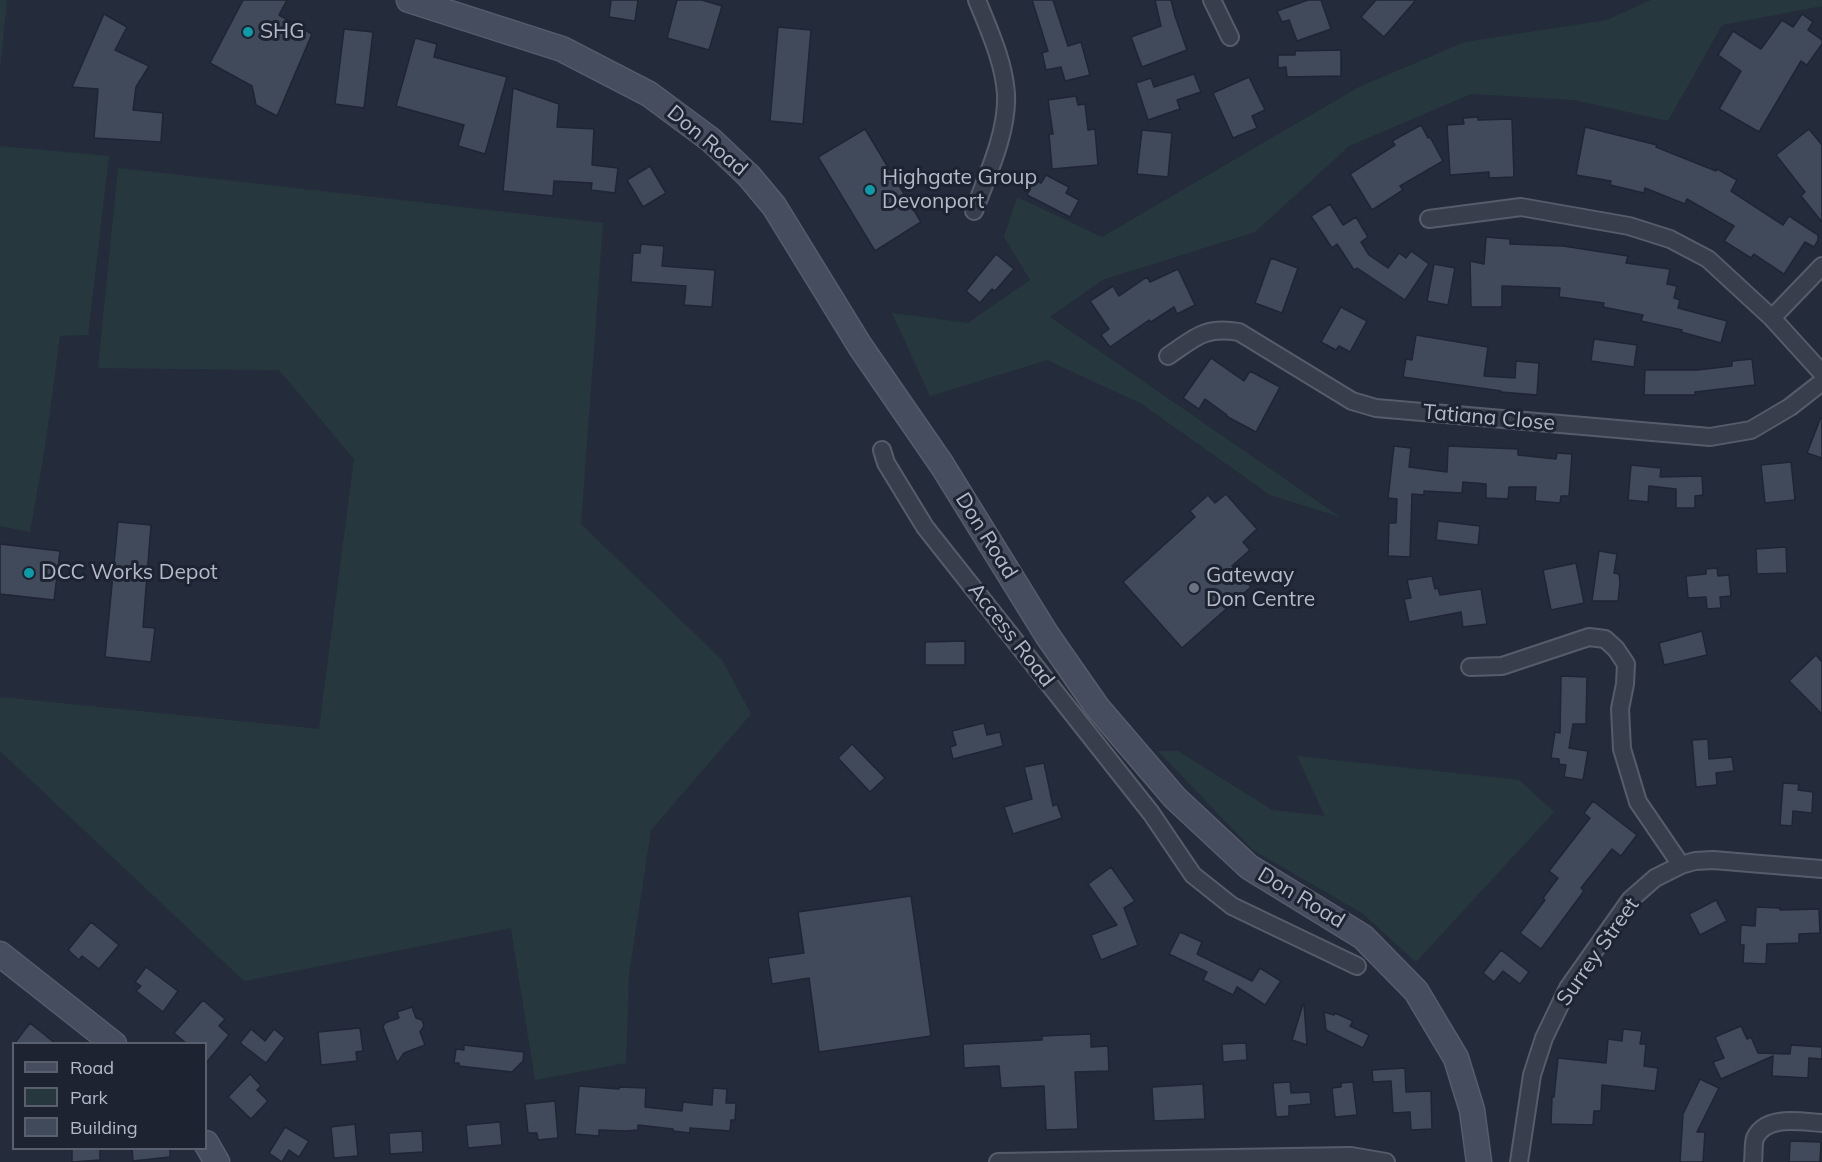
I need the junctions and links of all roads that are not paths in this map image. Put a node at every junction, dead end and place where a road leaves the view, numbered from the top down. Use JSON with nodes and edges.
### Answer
{"nodes":[{"id":1,"x":409,"y":0,"type":"edge"},
{"id":2,"x":977,"y":0,"type":"edge"},
{"id":3,"x":1212,"y":0,"type":"edge"},
{"id":4,"x":1230,"y":37,"type":"dead end"},
{"id":5,"x":974,"y":211,"type":"dead end"},
{"id":6,"x":1429,"y":219,"type":"dead end"},
{"id":7,"x":1822,"y":266,"type":"edge"},
{"id":8,"x":1772,"y":318,"type":"junction"},
{"id":9,"x":1168,"y":356,"type":"dead end"},
{"id":10,"x":1822,"y":373,"type":"edge"},
{"id":11,"x":1822,"y":382,"type":"edge"},
{"id":12,"x":882,"y":450,"type":"dead end"},
{"id":13,"x":1470,"y":667,"type":"dead end"},
{"id":14,"x":1175,"y":798,"type":"junction"},
{"id":15,"x":1151,"y":813,"type":"junction"},
{"id":16,"x":1681,"y":865,"type":"junction"},
{"id":17,"x":1822,"y":869,"type":"edge"},
{"id":18,"x":0,"y":954,"type":"edge"},
{"id":19,"x":1357,"y":966,"type":"dead end"},
{"id":20,"x":111,"y":1042,"type":"edge"},
{"id":21,"x":1822,"y":1123,"type":"edge"},
{"id":22,"x":207,"y":1145,"type":"edge"},
{"id":23,"x":218,"y":1162,"type":"edge"},
{"id":24,"x":998,"y":1162,"type":"edge"},
{"id":25,"x":1386,"y":1162,"type":"edge"},
{"id":26,"x":1479,"y":1162,"type":"edge"},
{"id":27,"x":1519,"y":1162,"type":"edge"},
{"id":28,"x":1753,"y":1162,"type":"edge"}],
"edges":[{"from":1,"to":14,"type":"main road","name":"Don Road"},
{"from":2,"to":5,"type":"street"},
{"from":3,"to":4,"type":"street"},
{"from":6,"to":8,"type":"street"},
{"from":7,"to":8,"type":"street"},
{"from":8,"to":10,"type":"street"},
{"from":9,"to":11,"type":"street","name":"Tatiana Close"},
{"from":12,"to":15,"type":"street","name":"Access Road"},
{"from":13,"to":16,"type":"street"},
{"from":14,"to":15,"type":"street"},
{"from":14,"to":26,"type":"main road","name":"Don Road"},
{"from":15,"to":19,"type":"street","name":"Access Road"},
{"from":16,"to":17,"type":"street","name":"Surrey Street"},
{"from":16,"to":27,"type":"street","name":"Surrey Street"},
{"from":18,"to":20,"type":"main road"},
{"from":21,"to":28,"type":"street"},
{"from":22,"to":23,"type":"main road"},
{"from":24,"to":25,"type":"street"}]}
